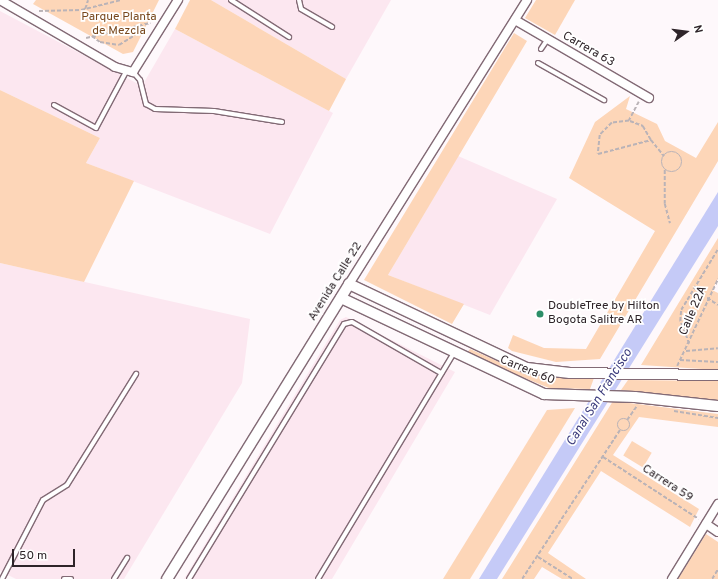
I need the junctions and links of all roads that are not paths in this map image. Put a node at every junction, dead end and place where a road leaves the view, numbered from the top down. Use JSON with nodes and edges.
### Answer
{"nodes":[{"id":1,"x":0,"y":0,"type":"edge"},
{"id":2,"x":178,"y":0,"type":"edge"},
{"id":3,"x":231,"y":0,"type":"edge"},
{"id":4,"x":299,"y":0,"type":"edge"},
{"id":5,"x":528,"y":0,"type":"edge"},
{"id":6,"x":515,"y":20,"type":"junction"},
{"id":7,"x":332,"y":27,"type":"dead end"},
{"id":8,"x":289,"y":37,"type":"dead end"},
{"id":9,"x":547,"y":40,"type":"junction"},
{"id":10,"x":541,"y":49,"type":"dead end"},
{"id":11,"x":538,"y":63,"type":"dead end"},
{"id":12,"x":130,"y":71,"type":"junction"},
{"id":13,"x":646,"y":97,"type":"road end"},
{"id":14,"x":604,"y":100,"type":"dead end"},
{"id":15,"x":54,"y":105,"type":"dead end"},
{"id":16,"x":282,"y":122,"type":"dead end"},
{"id":17,"x":349,"y":284,"type":"junction"},
{"id":18,"x":341,"y":298,"type":"junction"},
{"id":19,"x":462,"y":340,"type":"junction"},
{"id":20,"x":454,"y":353,"type":"junction"},
{"id":21,"x":441,"y":373,"type":"junction"},
{"id":22,"x":136,"y":374,"type":"dead end"},
{"id":23,"x":718,"y":375,"type":"edge"},
{"id":24,"x":718,"y":406,"type":"edge"},
{"id":25,"x":718,"y":504,"type":"edge"},
{"id":26,"x":706,"y":524,"type":"junction"},
{"id":27,"x":718,"y":532,"type":"edge"},
{"id":28,"x":127,"y":558,"type":"dead end"},
{"id":29,"x":2,"y":579,"type":"edge"},
{"id":30,"x":64,"y":579,"type":"edge"},
{"id":31,"x":71,"y":579,"type":"edge"},
{"id":32,"x":114,"y":579,"type":"edge"},
{"id":33,"x":167,"y":579,"type":"edge"},
{"id":34,"x":189,"y":579,"type":"edge"},
{"id":35,"x":318,"y":579,"type":"edge"},
{"id":36,"x":672,"y":579,"type":"edge"}],
"edges":[{"from":1,"to":12,"type":"street"},
{"from":2,"to":12,"type":"street"},
{"from":3,"to":8,"type":"lane"},
{"from":4,"to":7,"type":"lane"},
{"from":5,"to":6,"type":"street","name":"Avenida Calle 22"},
{"from":6,"to":9,"type":"street","name":"Carrera 63"},
{"from":6,"to":17,"type":"street","name":"Avenida Calle 22"},
{"from":9,"to":10,"type":"lane"},
{"from":9,"to":13,"type":"street","name":"Carrera 63"},
{"from":11,"to":14,"type":"lane"},
{"from":12,"to":15,"type":"lane"},
{"from":12,"to":16,"type":"lane"},
{"from":17,"to":18,"type":"street","name":"Avenida Calle 22"},
{"from":17,"to":19,"type":"street","name":"Carrera 60"},
{"from":18,"to":20,"type":"street","name":"Carrera 60"},
{"from":18,"to":33,"type":"street","name":"Avenida Calle 22"},
{"from":19,"to":20,"type":"street"},
{"from":19,"to":23,"type":"street","name":"Carrera 60"},
{"from":20,"to":21,"type":"lane"},
{"from":20,"to":24,"type":"street","name":"Carrera 60"},
{"from":21,"to":34,"type":"lane"},
{"from":21,"to":35,"type":"lane"},
{"from":22,"to":29,"type":"lane"},
{"from":25,"to":26,"type":"street"},
{"from":26,"to":27,"type":"street"},
{"from":26,"to":36,"type":"street"},
{"from":28,"to":32,"type":"lane"},
{"from":30,"to":31,"type":"lane"}]}
